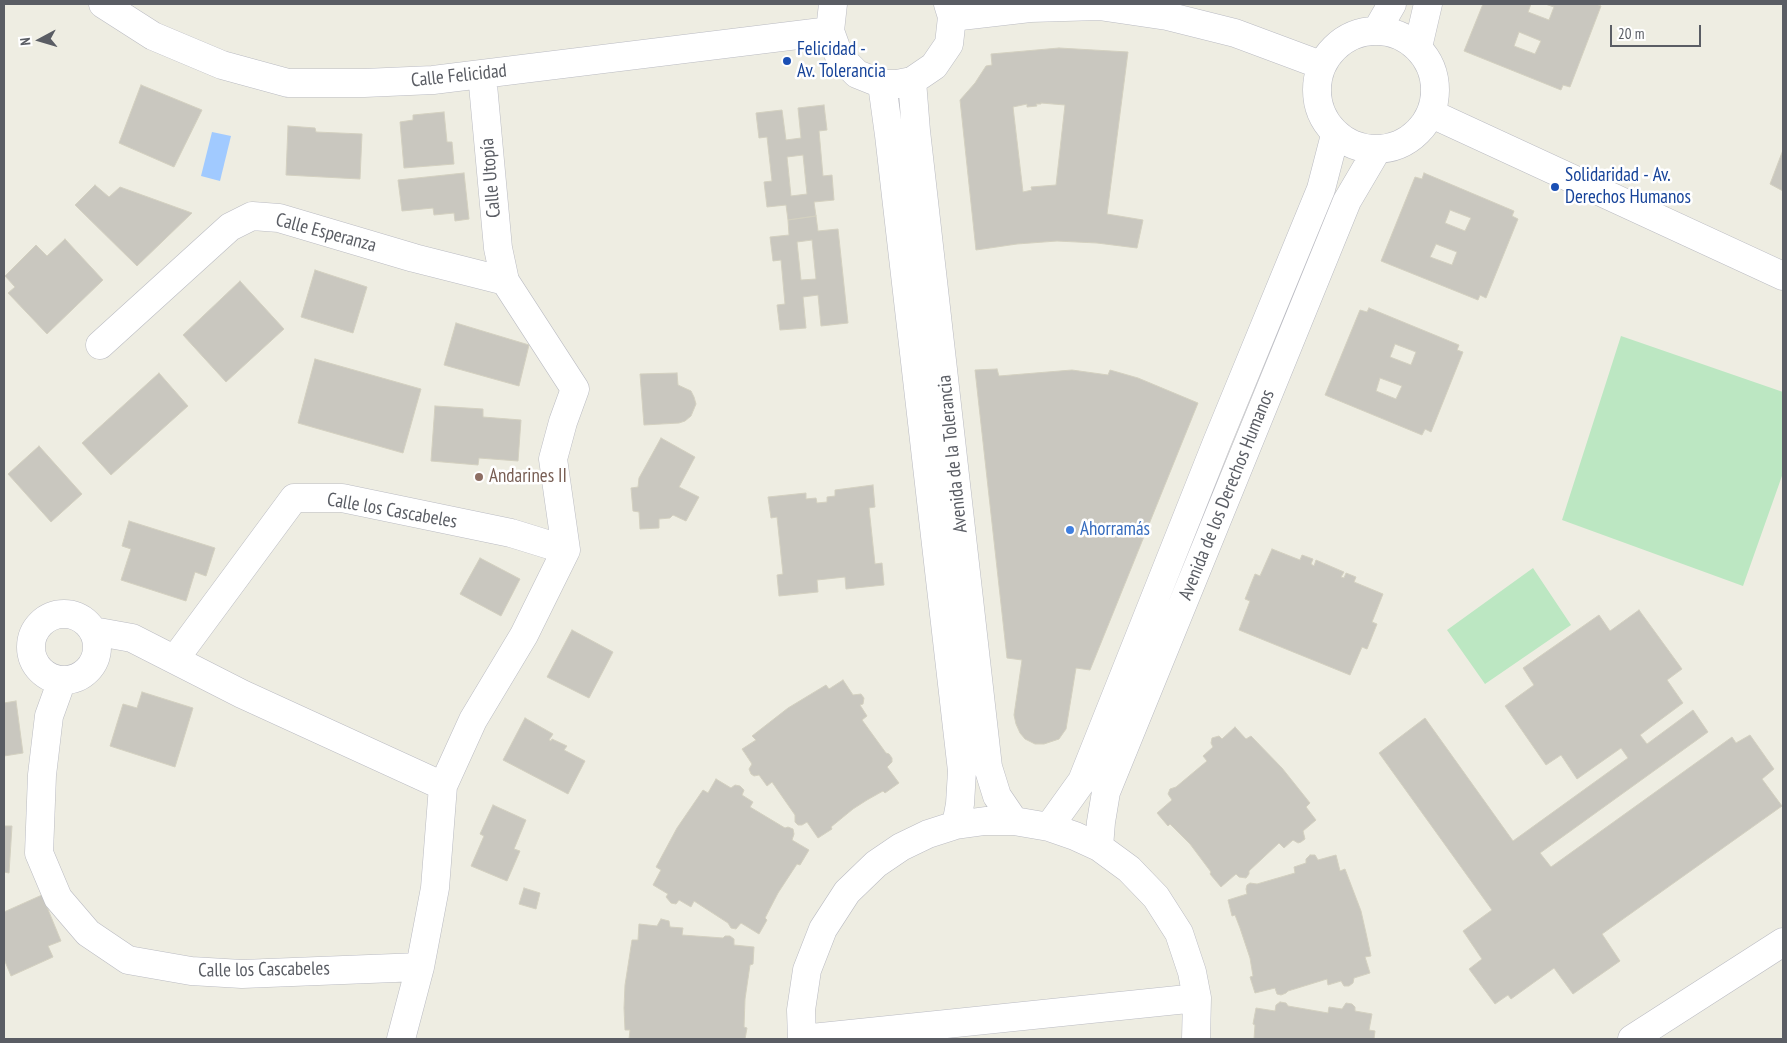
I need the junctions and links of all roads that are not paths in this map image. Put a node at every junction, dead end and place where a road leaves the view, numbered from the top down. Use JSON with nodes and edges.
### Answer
{"nodes":[{"id":1,"x":103,"y":4,"type":"edge"},
{"id":2,"x":833,"y":4,"type":"edge"},
{"id":3,"x":1392,"y":4,"type":"edge"},
{"id":4,"x":1428,"y":4,"type":"edge"},
{"id":5,"x":950,"y":10,"type":"edge"},
{"id":6,"x":1377,"y":30,"type":"junction"},
{"id":7,"x":830,"y":31,"type":"junction"},
{"id":8,"x":1418,"y":47,"type":"junction"},
{"id":9,"x":1321,"y":66,"type":"junction"},
{"id":10,"x":482,"y":74,"type":"junction"},
{"id":11,"x":912,"y":81,"type":"junction"},
{"id":12,"x":882,"y":84,"type":"junction"},
{"id":13,"x":1432,"y":114,"type":"junction"},
{"id":14,"x":1335,"y":135,"type":"junction"},
{"id":15,"x":1377,"y":150,"type":"junction"},
{"id":16,"x":1783,"y":276,"type":"edge"},
{"id":17,"x":505,"y":281,"type":"junction"},
{"id":18,"x":100,"y":344,"type":"dead end"},
{"id":19,"x":566,"y":550,"type":"junction"},
{"id":20,"x":93,"y":631,"type":"junction"},
{"id":21,"x":175,"y":659,"type":"junction"},
{"id":22,"x":62,"y":680,"type":"junction"},
{"id":23,"x":443,"y":786,"type":"junction"},
{"id":24,"x":1014,"y":821,"type":"junction"},
{"id":25,"x":956,"y":826,"type":"junction"},
{"id":26,"x":1049,"y":827,"type":"junction"},
{"id":27,"x":1099,"y":847,"type":"junction"},
{"id":28,"x":1783,"y":942,"type":"edge"},
{"id":29,"x":420,"y":966,"type":"junction"},
{"id":30,"x":1197,"y":998,"type":"junction"},
{"id":31,"x":401,"y":1039,"type":"edge"},
{"id":32,"x":802,"y":1039,"type":"edge"},
{"id":33,"x":1196,"y":1039,"type":"edge"},
{"id":34,"x":1632,"y":1039,"type":"edge"}],
"edges":[{"from":1,"to":10,"type":"street","name":"Calle Felicidad"},
{"from":2,"to":7,"type":"street"},
{"from":3,"to":6,"type":"street"},
{"from":4,"to":8,"type":"street"},
{"from":5,"to":9,"type":"street"},
{"from":5,"to":11,"type":"street"},
{"from":6,"to":8,"type":"street"},
{"from":6,"to":9,"type":"street"},
{"from":7,"to":10,"type":"street","name":"Calle Felicidad"},
{"from":7,"to":12,"type":"street"},
{"from":8,"to":13,"type":"street"},
{"from":9,"to":14,"type":"street"},
{"from":10,"to":17,"type":"street","name":"Calle Utopía"},
{"from":11,"to":12,"type":"street"},
{"from":11,"to":24,"type":"street","name":"Avenida de la Tolerancia"},
{"from":12,"to":25,"type":"street","name":"Avenida de la Tolerancia"},
{"from":13,"to":15,"type":"street"},
{"from":13,"to":16,"type":"street"},
{"from":14,"to":15,"type":"street"},
{"from":14,"to":26,"type":"street","name":"Avenida de los Derechos Humanos"},
{"from":15,"to":27,"type":"street","name":"Avenida de los Derechos Humanos"},
{"from":17,"to":18,"type":"street","name":"Calle Esperanza"},
{"from":17,"to":19,"type":"street"},
{"from":19,"to":21,"type":"street","name":"Calle los Cascabeles"},
{"from":19,"to":23,"type":"street"},
{"from":20,"to":21,"type":"street"},
{"from":20,"to":22,"type":"street"},
{"from":20,"to":22,"type":"street"},
{"from":21,"to":23,"type":"street"},
{"from":22,"to":29,"type":"street","name":"Calle los Cascabeles"},
{"from":23,"to":29,"type":"street"},
{"from":24,"to":25,"type":"street"},
{"from":24,"to":26,"type":"street"},
{"from":25,"to":32,"type":"street"},
{"from":26,"to":27,"type":"street"},
{"from":27,"to":30,"type":"street"},
{"from":28,"to":34,"type":"street"},
{"from":29,"to":31,"type":"street"},
{"from":30,"to":32,"type":"street"},
{"from":30,"to":33,"type":"street"}]}
